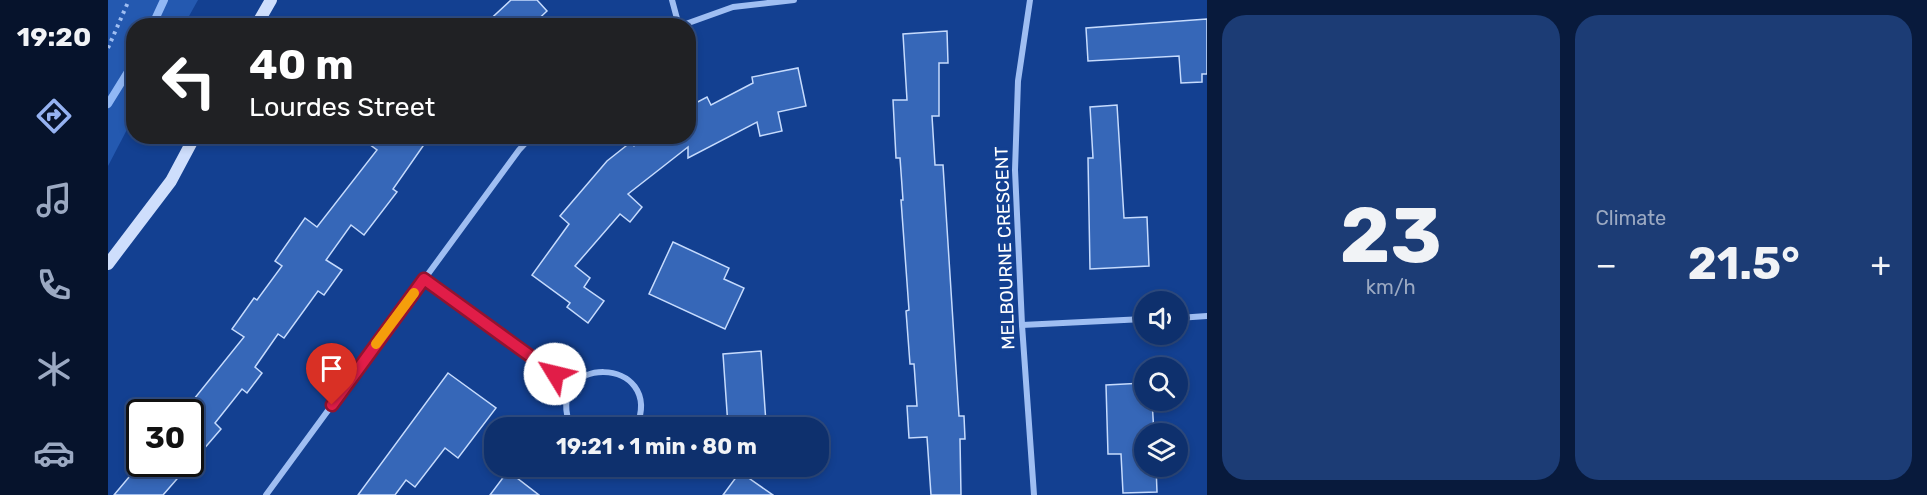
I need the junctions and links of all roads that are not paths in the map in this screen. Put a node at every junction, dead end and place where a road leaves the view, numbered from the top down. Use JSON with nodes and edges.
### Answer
{"nodes":[{"id":1,"x":270,"y":0,"type":"edge"},
{"id":2,"x":672,"y":0,"type":"edge"},
{"id":3,"x":794,"y":0,"type":"edge"},
{"id":4,"x":1030,"y":0,"type":"edge"},
{"id":5,"x":260,"y":18,"type":"edge"},
{"id":6,"x":677,"y":18,"type":"edge"},
{"id":7,"x":696,"y":20,"type":"edge"},
{"id":8,"x":191,"y":144,"type":"edge"},
{"id":9,"x":525,"y":144,"type":"edge"},
{"id":10,"x":108,"y":264,"type":"edge"},
{"id":11,"x":424,"y":279,"type":"junction"},
{"id":12,"x":1207,"y":316,"type":"edge"},
{"id":13,"x":1188,"y":317,"type":"edge"},
{"id":14,"x":1134,"y":319,"type":"edge"},
{"id":15,"x":1022,"y":325,"type":"junction"},
{"id":16,"x":572,"y":387,"type":"junction"},
{"id":17,"x":566,"y":417,"type":"edge"},
{"id":18,"x":640,"y":417,"type":"edge"},
{"id":19,"x":266,"y":495,"type":"edge"},
{"id":20,"x":1034,"y":495,"type":"edge"}],
"edges":[{"from":1,"to":5,"type":"main road"},
{"from":2,"to":6,"type":"street"},
{"from":3,"to":7,"type":"street"},
{"from":4,"to":15,"type":"street","name":"MELBOURNE CRESCENT"},
{"from":8,"to":10,"type":"main road"},
{"from":9,"to":11,"type":"street"},
{"from":11,"to":16,"type":"street"},
{"from":11,"to":19,"type":"street"},
{"from":12,"to":13,"type":"street"},
{"from":14,"to":15,"type":"street"},
{"from":15,"to":20,"type":"street","name":"MELBOURNE CRESCENT"},
{"from":16,"to":17,"type":"street"},
{"from":16,"to":18,"type":"street"}]}
